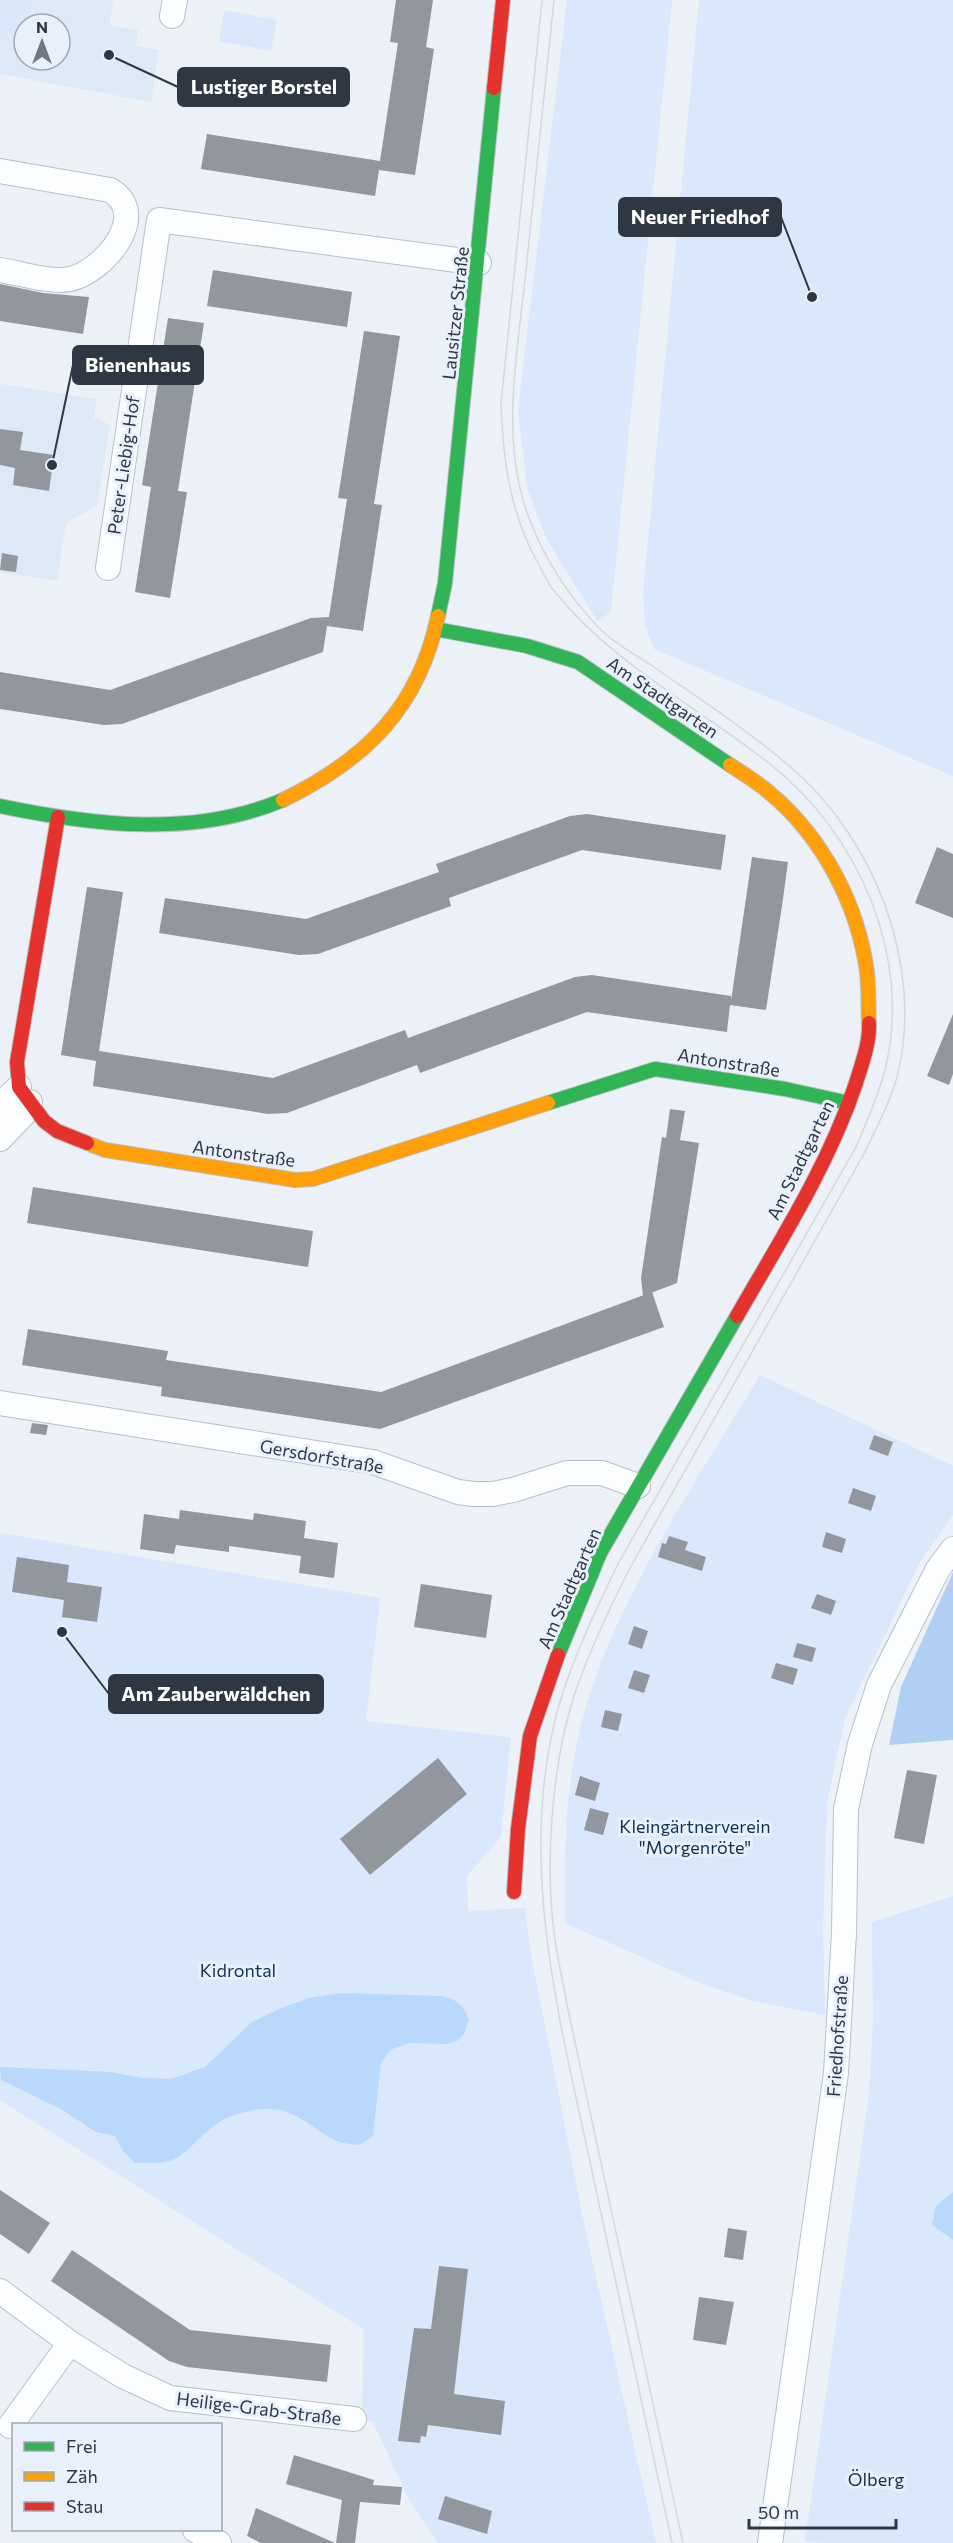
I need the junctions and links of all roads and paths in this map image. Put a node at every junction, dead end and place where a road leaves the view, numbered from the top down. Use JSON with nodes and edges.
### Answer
{"nodes":[{"id":1,"x":503,"y":0,"type":"edge"},
{"id":2,"x":0,"y":171,"type":"edge"},
{"id":3,"x":126,"y":215,"type":"junction"},
{"id":4,"x":159,"y":220,"type":"junction"},
{"id":5,"x":478,"y":263,"type":"junction"},
{"id":6,"x":0,"y":270,"type":"edge"},
{"id":7,"x":108,"y":568,"type":"dead end"},
{"id":8,"x":435,"y":629,"type":"junction"},
{"id":9,"x":0,"y":806,"type":"edge"},
{"id":10,"x":58,"y":817,"type":"junction"},
{"id":11,"x":8,"y":1061,"type":"edge"},
{"id":12,"x":25,"y":1094,"type":"junction"},
{"id":13,"x":849,"y":1103,"type":"junction"},
{"id":14,"x":0,"y":1116,"type":"edge"},
{"id":15,"x":0,"y":1139,"type":"edge"},
{"id":16,"x":0,"y":1403,"type":"edge"},
{"id":17,"x":638,"y":1486,"type":"junction"},
{"id":18,"x":953,"y":1549,"type":"edge"},
{"id":19,"x":514,"y":1892,"type":"dead end"},
{"id":20,"x":0,"y":2291,"type":"edge"},
{"id":21,"x":70,"y":2343,"type":"junction"},
{"id":22,"x":354,"y":2419,"type":"dead end"},
{"id":23,"x":8,"y":2424,"type":"edge"},
{"id":24,"x":198,"y":2531,"type":"edge"},
{"id":25,"x":219,"y":2543,"type":"edge"},
{"id":26,"x":770,"y":2543,"type":"edge"}],
"edges":[{"from":1,"to":5,"type":"street","name":"Lausitzer Straße"},
{"from":2,"to":3,"type":"street"},
{"from":3,"to":4,"type":"street"},
{"from":3,"to":6,"type":"street"},
{"from":4,"to":5,"type":"street"},
{"from":4,"to":7,"type":"street","name":"Peter-Liebig-Hof"},
{"from":5,"to":8,"type":"street","name":"Lausitzer Straße"},
{"from":8,"to":10,"type":"street","name":"Lausitzer Straße"},
{"from":8,"to":13,"type":"street","name":"Am Stadtgarten"},
{"from":9,"to":10,"type":"street","name":"Lausitzer Straße"},
{"from":10,"to":11,"type":"street"},
{"from":11,"to":12,"type":"street"},
{"from":12,"to":13,"type":"street","name":"Antonstraße"},
{"from":12,"to":14,"type":"street"},
{"from":12,"to":15,"type":"street"},
{"from":13,"to":17,"type":"street","name":"Am Stadtgarten"},
{"from":16,"to":17,"type":"street","name":"Gersdorfstraße"},
{"from":17,"to":19,"type":"street","name":"Am Stadtgarten"},
{"from":18,"to":26,"type":"street","name":"Friedhofstraße"},
{"from":20,"to":21,"type":"street","name":"Heilige-Grab-Straße"},
{"from":21,"to":22,"type":"street","name":"Heilige-Grab-Straße"},
{"from":21,"to":23,"type":"street"},
{"from":24,"to":25,"type":"street"}]}
